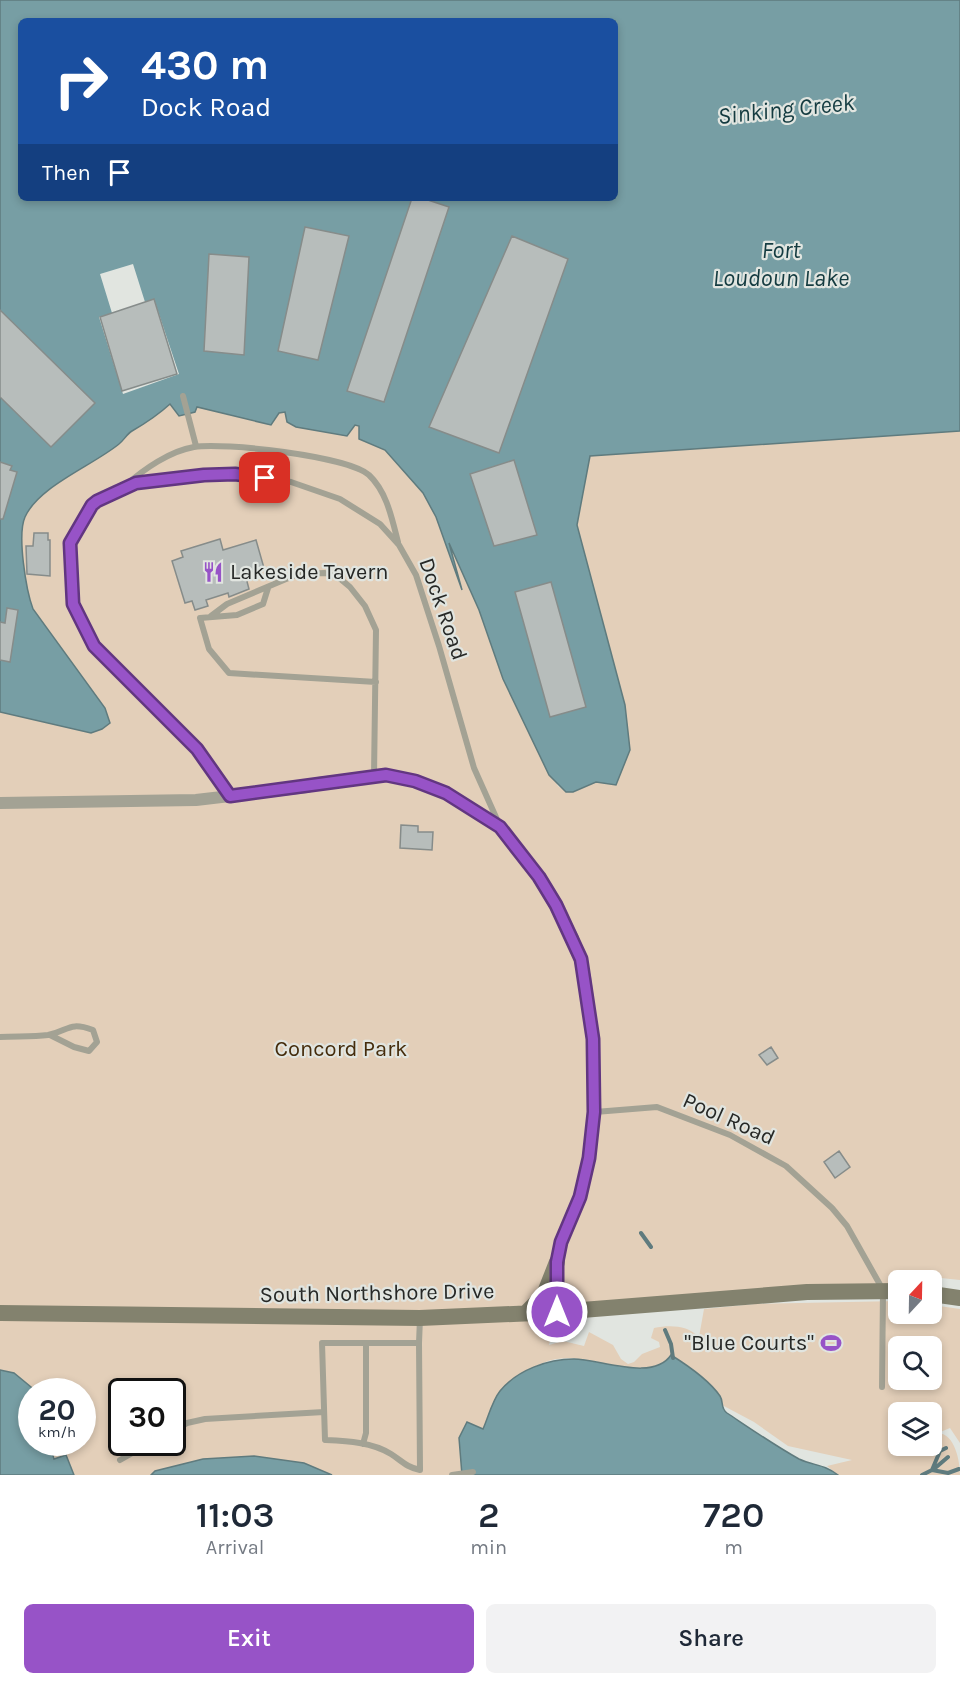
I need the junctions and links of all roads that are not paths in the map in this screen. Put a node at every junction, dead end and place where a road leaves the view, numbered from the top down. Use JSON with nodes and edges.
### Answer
{"nodes":[{"id":1,"x":183,"y":396,"type":"dead end"},
{"id":2,"x":196,"y":446,"type":"junction"},
{"id":3,"x":122,"y":490,"type":"junction"},
{"id":4,"x":399,"y":545,"type":"junction"},
{"id":5,"x":268,"y":588,"type":"junction"},
{"id":6,"x":211,"y":616,"type":"junction"},
{"id":7,"x":376,"y":682,"type":"junction"},
{"id":8,"x":374,"y":776,"type":"junction"},
{"id":9,"x":230,"y":796,"type":"junction"},
{"id":10,"x":0,"y":803,"type":"edge"},
{"id":11,"x":500,"y":827,"type":"junction"},
{"id":12,"x":50,"y":1035,"type":"junction"},
{"id":13,"x":0,"y":1037,"type":"edge"},
{"id":14,"x":594,"y":1112,"type":"junction"},
{"id":15,"x":557,"y":1262,"type":"junction"},
{"id":16,"x":888,"y":1287,"type":"edge"},
{"id":17,"x":888,"y":1291,"type":"edge"},
{"id":18,"x":942,"y":1295,"type":"edge"},
{"id":19,"x":960,"y":1298,"type":"edge"},
{"id":20,"x":557,"y":1312,"type":"junction"},
{"id":21,"x":0,"y":1313,"type":"edge"},
{"id":22,"x":526,"y":1313,"type":"junction"},
{"id":23,"x":420,"y":1318,"type":"junction"},
{"id":24,"x":888,"y":1323,"type":"edge"},
{"id":25,"x":366,"y":1343,"type":"junction"},
{"id":26,"x":419,"y":1343,"type":"junction"},
{"id":27,"x":882,"y":1387,"type":"dead end"},
{"id":28,"x":324,"y":1412,"type":"junction"},
{"id":29,"x":186,"y":1424,"type":"edge"},
{"id":30,"x":363,"y":1444,"type":"junction"},
{"id":31,"x":127,"y":1456,"type":"edge"},
{"id":32,"x":120,"y":1460,"type":"dead end"},
{"id":33,"x":420,"y":1472,"type":"edge"},
{"id":34,"x":473,"y":1472,"type":"dead end"},
{"id":35,"x":452,"y":1475,"type":"edge"}],
"edges":[{"from":1,"to":2,"type":"lane"},
{"from":2,"to":3,"type":"lane"},
{"from":2,"to":4,"type":"lane"},
{"from":3,"to":4,"type":"lane","name":"Dock Road"},
{"from":3,"to":9,"type":"lane","name":"Dock Road"},
{"from":4,"to":11,"type":"lane","name":"Dock Road"},
{"from":5,"to":6,"type":"lane"},
{"from":5,"to":6,"type":"lane"},
{"from":5,"to":7,"type":"lane"},
{"from":6,"to":7,"type":"lane"},
{"from":7,"to":8,"type":"lane"},
{"from":8,"to":9,"type":"street"},
{"from":8,"to":11,"type":"street"},
{"from":9,"to":10,"type":"street"},
{"from":11,"to":14,"type":"street"},
{"from":12,"to":12,"type":"lane"},
{"from":12,"to":13,"type":"lane"},
{"from":14,"to":15,"type":"street"},
{"from":14,"to":16,"type":"lane","name":"Pool Road"},
{"from":15,"to":20,"type":"street"},
{"from":15,"to":22,"type":"main road"},
{"from":17,"to":20,"type":"main road","name":"South Northshore Drive"},
{"from":18,"to":19,"type":"main road"},
{"from":20,"to":22,"type":"main road","name":"South Northshore Drive"},
{"from":21,"to":23,"type":"main road","name":"South Northshore Drive"},
{"from":22,"to":23,"type":"main road","name":"South Northshore Drive"},
{"from":23,"to":26,"type":"lane"},
{"from":24,"to":27,"type":"lane"},
{"from":25,"to":26,"type":"lane"},
{"from":25,"to":28,"type":"lane"},
{"from":25,"to":30,"type":"lane"},
{"from":26,"to":33,"type":"lane"},
{"from":28,"to":29,"type":"lane"},
{"from":28,"to":30,"type":"lane"},
{"from":30,"to":33,"type":"lane"},
{"from":31,"to":32,"type":"lane"},
{"from":34,"to":35,"type":"lane"}]}
